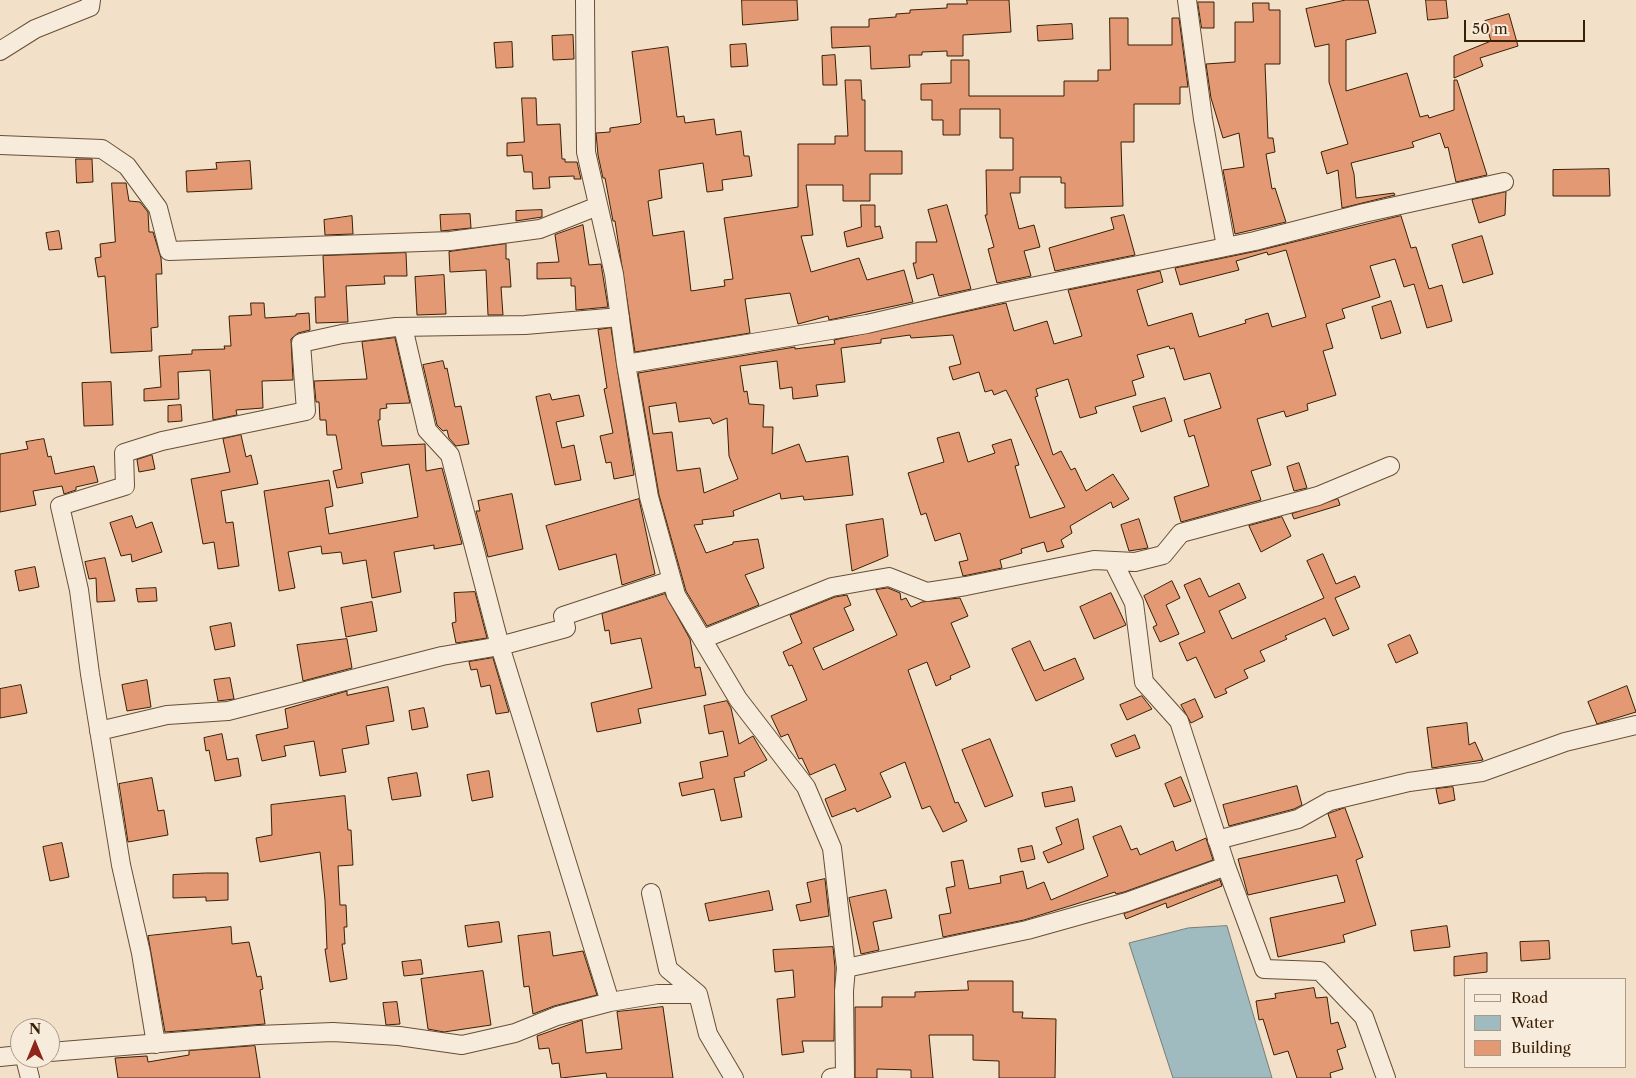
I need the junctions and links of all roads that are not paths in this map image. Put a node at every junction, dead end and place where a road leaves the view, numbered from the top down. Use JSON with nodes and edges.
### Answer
{"nodes":[{"id":1,"x":90,"y":0,"type":"edge"},
{"id":2,"x":584,"y":0,"type":"edge"},
{"id":3,"x":1186,"y":0,"type":"edge"},
{"id":4,"x":0,"y":51,"type":"edge"},
{"id":5,"x":0,"y":145,"type":"edge"},
{"id":6,"x":1504,"y":182,"type":"dead end"},
{"id":7,"x":598,"y":206,"type":"junction"},
{"id":8,"x":1226,"y":247,"type":"junction"},
{"id":9,"x":620,"y":317,"type":"junction"},
{"id":10,"x":403,"y":327,"type":"junction"},
{"id":11,"x":626,"y":364,"type":"junction"},
{"id":12,"x":1390,"y":466,"type":"dead end"},
{"id":13,"x":1113,"y":561,"type":"junction"},
{"id":14,"x":672,"y":580,"type":"junction"},
{"id":15,"x":703,"y":639,"type":"junction"},
{"id":16,"x":500,"y":646,"type":"junction"},
{"id":17,"x":1636,"y":725,"type":"edge"},
{"id":18,"x":99,"y":731,"type":"junction"},
{"id":19,"x":1217,"y":840,"type":"junction"},
{"id":20,"x":1226,"y":866,"type":"junction"},
{"id":21,"x":651,"y":893,"type":"dead end"},
{"id":22,"x":846,"y":968,"type":"junction"},
{"id":23,"x":698,"y":994,"type":"junction"},
{"id":24,"x":610,"y":1002,"type":"junction"},
{"id":25,"x":156,"y":1044,"type":"junction"},
{"id":26,"x":60,"y":1051,"type":"edge"},
{"id":27,"x":840,"y":1077,"type":"edge"},
{"id":28,"x":734,"y":1078,"type":"edge"},
{"id":29,"x":1386,"y":1078,"type":"edge"}],
"edges":[{"from":1,"to":4,"type":"street"},
{"from":2,"to":7,"type":"street"},
{"from":3,"to":8,"type":"street"},
{"from":5,"to":7,"type":"street"},
{"from":6,"to":8,"type":"street"},
{"from":7,"to":9,"type":"street"},
{"from":8,"to":11,"type":"street"},
{"from":9,"to":10,"type":"street"},
{"from":9,"to":11,"type":"street"},
{"from":10,"to":16,"type":"street"},
{"from":10,"to":18,"type":"street"},
{"from":11,"to":14,"type":"street"},
{"from":12,"to":13,"type":"street"},
{"from":13,"to":15,"type":"street"},
{"from":13,"to":19,"type":"street"},
{"from":14,"to":15,"type":"street"},
{"from":14,"to":16,"type":"street"},
{"from":15,"to":22,"type":"street"},
{"from":16,"to":18,"type":"street"},
{"from":16,"to":24,"type":"street"},
{"from":17,"to":19,"type":"street"},
{"from":18,"to":25,"type":"street"},
{"from":19,"to":20,"type":"street"},
{"from":20,"to":22,"type":"street"},
{"from":20,"to":29,"type":"street"},
{"from":21,"to":23,"type":"street"},
{"from":22,"to":27,"type":"street"},
{"from":23,"to":24,"type":"street"},
{"from":23,"to":28,"type":"street"},
{"from":24,"to":25,"type":"street"},
{"from":25,"to":26,"type":"street"}]}
